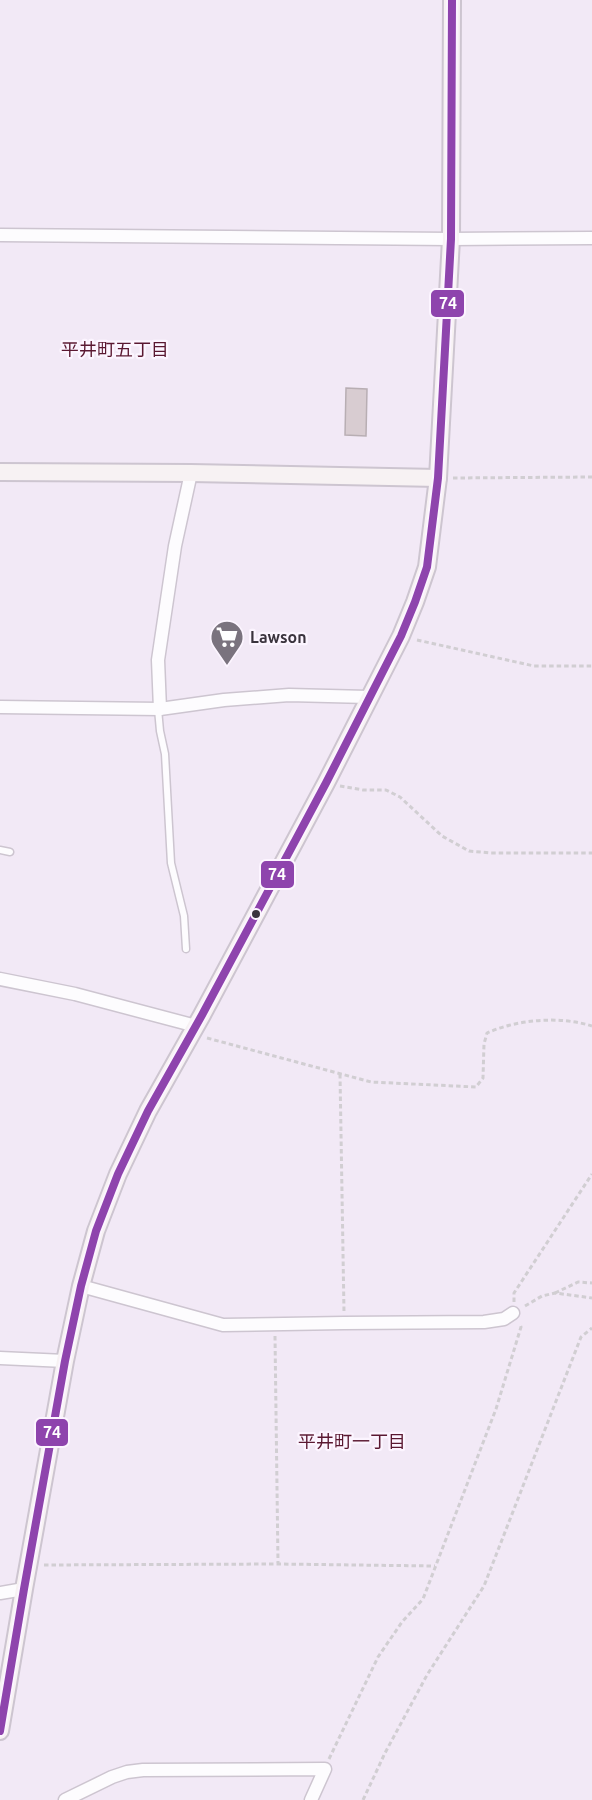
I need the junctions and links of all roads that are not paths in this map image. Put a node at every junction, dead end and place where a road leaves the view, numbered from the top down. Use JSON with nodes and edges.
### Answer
{"nodes":[{"id":1,"x":452,"y":0,"type":"edge"},
{"id":2,"x":0,"y":235,"type":"edge"},
{"id":3,"x":592,"y":238,"type":"edge"},
{"id":4,"x":451,"y":239,"type":"junction"},
{"id":5,"x":0,"y":472,"type":"edge"},
{"id":6,"x":191,"y":473,"type":"junction"},
{"id":7,"x":438,"y":478,"type":"junction"},
{"id":8,"x":368,"y":697,"type":"junction"},
{"id":9,"x":0,"y":707,"type":"edge"},
{"id":10,"x":159,"y":709,"type":"junction"},
{"id":11,"x":0,"y":850,"type":"edge"},
{"id":12,"x":10,"y":852,"type":"dead end"},
{"id":13,"x":186,"y":949,"type":"dead end"},
{"id":14,"x":0,"y":979,"type":"edge"},
{"id":15,"x":194,"y":1030,"type":"junction"},
{"id":16,"x":81,"y":1286,"type":"junction"},
{"id":17,"x":513,"y":1313,"type":"road end"},
{"id":18,"x":0,"y":1358,"type":"edge"},
{"id":19,"x":65,"y":1361,"type":"junction"},
{"id":20,"x":24,"y":1589,"type":"junction"},
{"id":21,"x":0,"y":1593,"type":"edge"},
{"id":22,"x":0,"y":1731,"type":"edge"},
{"id":23,"x":65,"y":1800,"type":"edge"},
{"id":24,"x":311,"y":1800,"type":"edge"}],
"edges":[{"from":1,"to":4,"type":"main road"},
{"from":2,"to":4,"type":"street"},
{"from":3,"to":4,"type":"street"},
{"from":4,"to":7,"type":"main road"},
{"from":5,"to":6,"type":"main road"},
{"from":6,"to":7,"type":"main road"},
{"from":6,"to":10,"type":"street"},
{"from":7,"to":8,"type":"main road"},
{"from":8,"to":10,"type":"street"},
{"from":8,"to":15,"type":"main road"},
{"from":9,"to":10,"type":"street"},
{"from":10,"to":13,"type":"lane"},
{"from":11,"to":12,"type":"lane"},
{"from":14,"to":15,"type":"street"},
{"from":15,"to":16,"type":"main road"},
{"from":16,"to":17,"type":"street"},
{"from":16,"to":19,"type":"main road"},
{"from":18,"to":19,"type":"street"},
{"from":19,"to":20,"type":"main road"},
{"from":20,"to":21,"type":"street"},
{"from":20,"to":22,"type":"main road"},
{"from":23,"to":24,"type":"street"}]}
